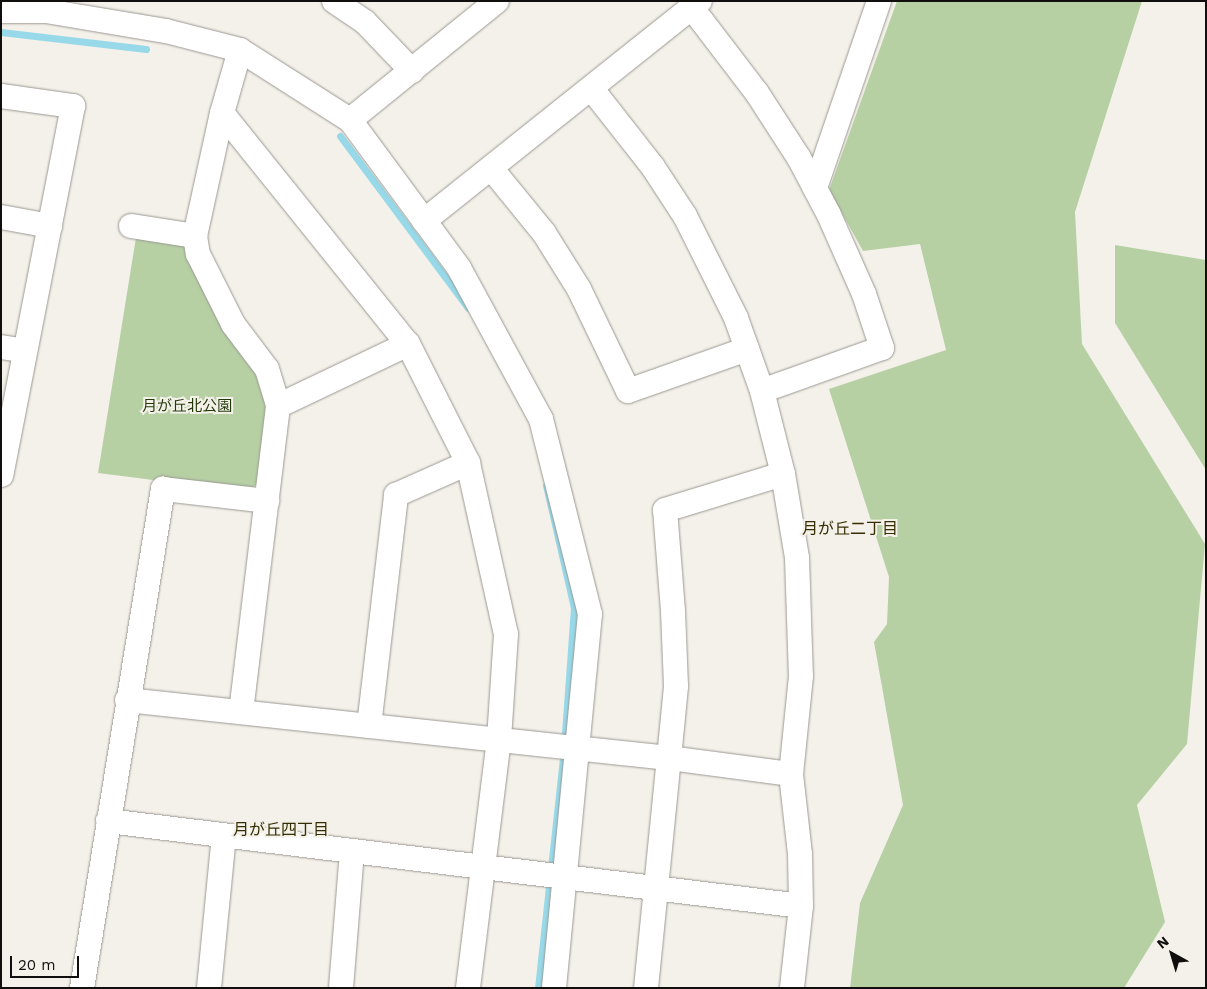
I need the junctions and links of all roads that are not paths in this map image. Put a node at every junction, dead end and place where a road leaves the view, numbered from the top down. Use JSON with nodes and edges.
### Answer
{"nodes":[{"id":1,"x":334,"y":1,"type":"edge"},
{"id":2,"x":497,"y":1,"type":"edge"},
{"id":3,"x":879,"y":1,"type":"edge"},
{"id":4,"x":690,"y":5,"type":"edge"},
{"id":5,"x":1,"y":11,"type":"edge"},
{"id":6,"x":240,"y":50,"type":"junction"},
{"id":7,"x":412,"y":71,"type":"junction"},
{"id":8,"x":591,"y":88,"type":"junction"},
{"id":9,"x":1,"y":96,"type":"edge"},
{"id":10,"x":222,"y":113,"type":"junction"},
{"id":11,"x":350,"y":120,"type":"junction"},
{"id":12,"x":491,"y":168,"type":"junction"},
{"id":13,"x":815,"y":188,"type":"junction"},
{"id":14,"x":1,"y":217,"type":"edge"},
{"id":15,"x":424,"y":221,"type":"junction"},
{"id":16,"x":50,"y":226,"type":"junction"},
{"id":17,"x":131,"y":226,"type":"dead end"},
{"id":18,"x":195,"y":236,"type":"junction"},
{"id":19,"x":408,"y":344,"type":"junction"},
{"id":20,"x":1,"y":347,"type":"edge"},
{"id":21,"x":747,"y":349,"type":"junction"},
{"id":22,"x":25,"y":351,"type":"junction"},
{"id":23,"x":762,"y":391,"type":"junction"},
{"id":24,"x":278,"y":406,"type":"junction"},
{"id":25,"x":468,"y":463,"type":"junction"},
{"id":26,"x":1,"y":474,"type":"edge"},
{"id":27,"x":783,"y":474,"type":"junction"},
{"id":28,"x":268,"y":501,"type":"junction"},
{"id":29,"x":127,"y":700,"type":"junction"},
{"id":30,"x":242,"y":712,"type":"junction"},
{"id":31,"x":369,"y":726,"type":"junction"},
{"id":32,"x":499,"y":739,"type":"junction"},
{"id":33,"x":577,"y":749,"type":"junction"},
{"id":34,"x":669,"y":758,"type":"junction"},
{"id":35,"x":791,"y":774,"type":"junction"},
{"id":36,"x":108,"y":821,"type":"junction"},
{"id":37,"x":224,"y":836,"type":"junction"},
{"id":38,"x":352,"y":852,"type":"junction"},
{"id":39,"x":482,"y":868,"type":"junction"},
{"id":40,"x":564,"y":879,"type":"junction"},
{"id":41,"x":657,"y":890,"type":"junction"},
{"id":42,"x":801,"y":906,"type":"junction"},
{"id":43,"x":82,"y":988,"type":"edge"},
{"id":44,"x":209,"y":988,"type":"edge"},
{"id":45,"x":341,"y":988,"type":"edge"},
{"id":46,"x":468,"y":988,"type":"edge"},
{"id":47,"x":554,"y":988,"type":"edge"},
{"id":48,"x":646,"y":988,"type":"edge"},
{"id":49,"x":792,"y":988,"type":"edge"}],
"edges":[{"from":1,"to":7,"type":"street"},
{"from":2,"to":7,"type":"street"},
{"from":3,"to":13,"type":"street"},
{"from":4,"to":8,"type":"street"},
{"from":4,"to":13,"type":"street"},
{"from":5,"to":6,"type":"street"},
{"from":6,"to":10,"type":"street"},
{"from":6,"to":11,"type":"street"},
{"from":7,"to":11,"type":"street"},
{"from":8,"to":12,"type":"street"},
{"from":8,"to":21,"type":"street"},
{"from":9,"to":16,"type":"street"},
{"from":10,"to":18,"type":"street"},
{"from":10,"to":19,"type":"street"},
{"from":11,"to":15,"type":"street"},
{"from":12,"to":15,"type":"street"},
{"from":12,"to":21,"type":"street"},
{"from":13,"to":23,"type":"street"},
{"from":14,"to":16,"type":"street"},
{"from":15,"to":33,"type":"street"},
{"from":16,"to":22,"type":"street"},
{"from":17,"to":18,"type":"street"},
{"from":18,"to":24,"type":"street"},
{"from":19,"to":24,"type":"street"},
{"from":19,"to":25,"type":"street"},
{"from":20,"to":22,"type":"street"},
{"from":21,"to":23,"type":"street"},
{"from":22,"to":26,"type":"street"},
{"from":23,"to":27,"type":"street"},
{"from":24,"to":28,"type":"street"},
{"from":25,"to":31,"type":"street"},
{"from":25,"to":32,"type":"street"},
{"from":27,"to":34,"type":"street"},
{"from":27,"to":35,"type":"street"},
{"from":28,"to":29,"type":"street"},
{"from":28,"to":30,"type":"street"},
{"from":29,"to":30,"type":"street"},
{"from":29,"to":36,"type":"street"},
{"from":30,"to":31,"type":"street"},
{"from":31,"to":32,"type":"street"},
{"from":32,"to":33,"type":"street"},
{"from":32,"to":39,"type":"street"},
{"from":33,"to":34,"type":"street"},
{"from":33,"to":40,"type":"street"},
{"from":34,"to":35,"type":"street"},
{"from":34,"to":41,"type":"street"},
{"from":35,"to":42,"type":"street"},
{"from":36,"to":37,"type":"street"},
{"from":36,"to":43,"type":"street"},
{"from":37,"to":38,"type":"street"},
{"from":37,"to":44,"type":"street"},
{"from":38,"to":39,"type":"street"},
{"from":38,"to":45,"type":"street"},
{"from":39,"to":40,"type":"street"},
{"from":39,"to":46,"type":"street"},
{"from":40,"to":41,"type":"street"},
{"from":40,"to":47,"type":"street"},
{"from":41,"to":42,"type":"street"},
{"from":41,"to":48,"type":"street"},
{"from":42,"to":49,"type":"street"}]}
